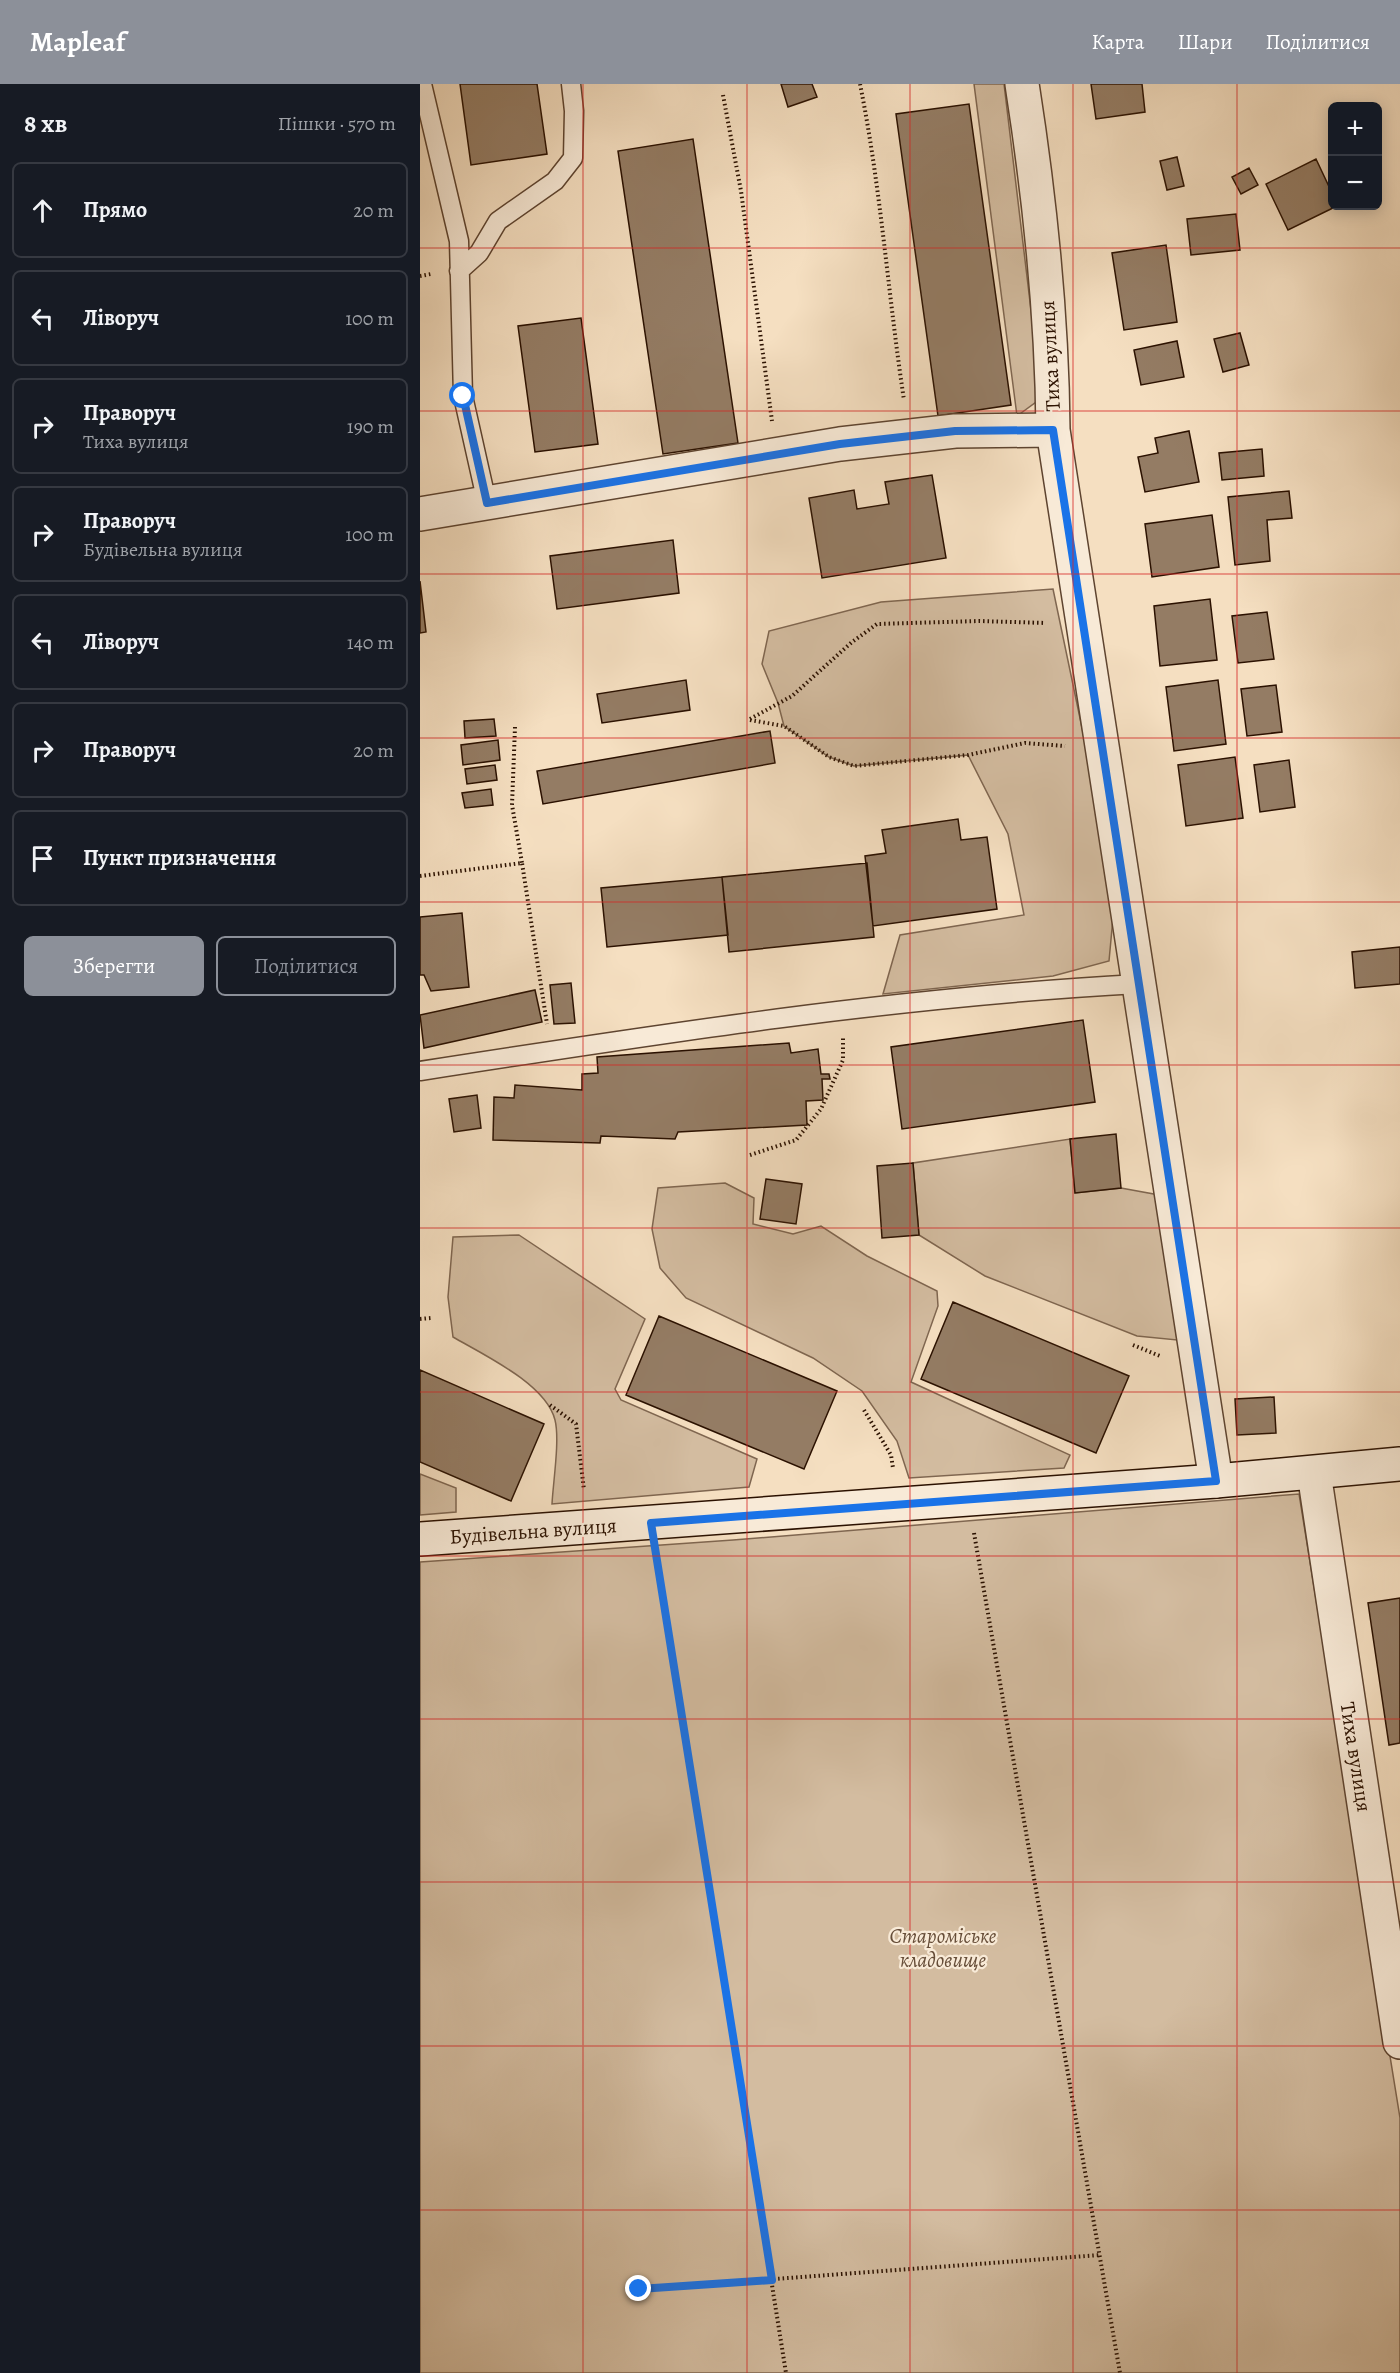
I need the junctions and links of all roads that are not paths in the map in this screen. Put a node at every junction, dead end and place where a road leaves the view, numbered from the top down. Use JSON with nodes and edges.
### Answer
{"nodes":[{"id":1,"x":422,"y":84,"type":"edge"},
{"id":2,"x":571,"y":84,"type":"edge"},
{"id":3,"x":1022,"y":84,"type":"edge"},
{"id":4,"x":459,"y":271,"type":"junction"},
{"id":5,"x":1053,"y":430,"type":"junction"},
{"id":6,"x":487,"y":503,"type":"junction"},
{"id":7,"x":420,"y":514,"type":"edge"},
{"id":8,"x":1138,"y":984,"type":"junction"},
{"id":9,"x":420,"y":1071,"type":"edge"},
{"id":10,"x":1400,"y":1464,"type":"edge"},
{"id":11,"x":1314,"y":1473,"type":"junction"},
{"id":12,"x":1216,"y":1481,"type":"junction"},
{"id":13,"x":420,"y":1539,"type":"edge"},
{"id":14,"x":1400,"y":2042,"type":"edge"}],
"edges":[{"from":1,"to":4,"type":"lane"},
{"from":2,"to":4,"type":"lane"},
{"from":3,"to":5,"type":"street","name":"Тиха вулиця"},
{"from":4,"to":6,"type":"lane"},
{"from":5,"to":6,"type":"street"},
{"from":5,"to":8,"type":"street","name":"Тиха вулиця"},
{"from":6,"to":7,"type":"street"},
{"from":8,"to":9,"type":"lane"},
{"from":8,"to":12,"type":"street","name":"Тиха вулиця"},
{"from":10,"to":11,"type":"street","name":"Будівельна вулиця"},
{"from":11,"to":12,"type":"street","name":"Будівельна вулиця"},
{"from":11,"to":14,"type":"street","name":"Тиха вулиця"},
{"from":12,"to":13,"type":"street","name":"Будівельна вулиця"}]}
